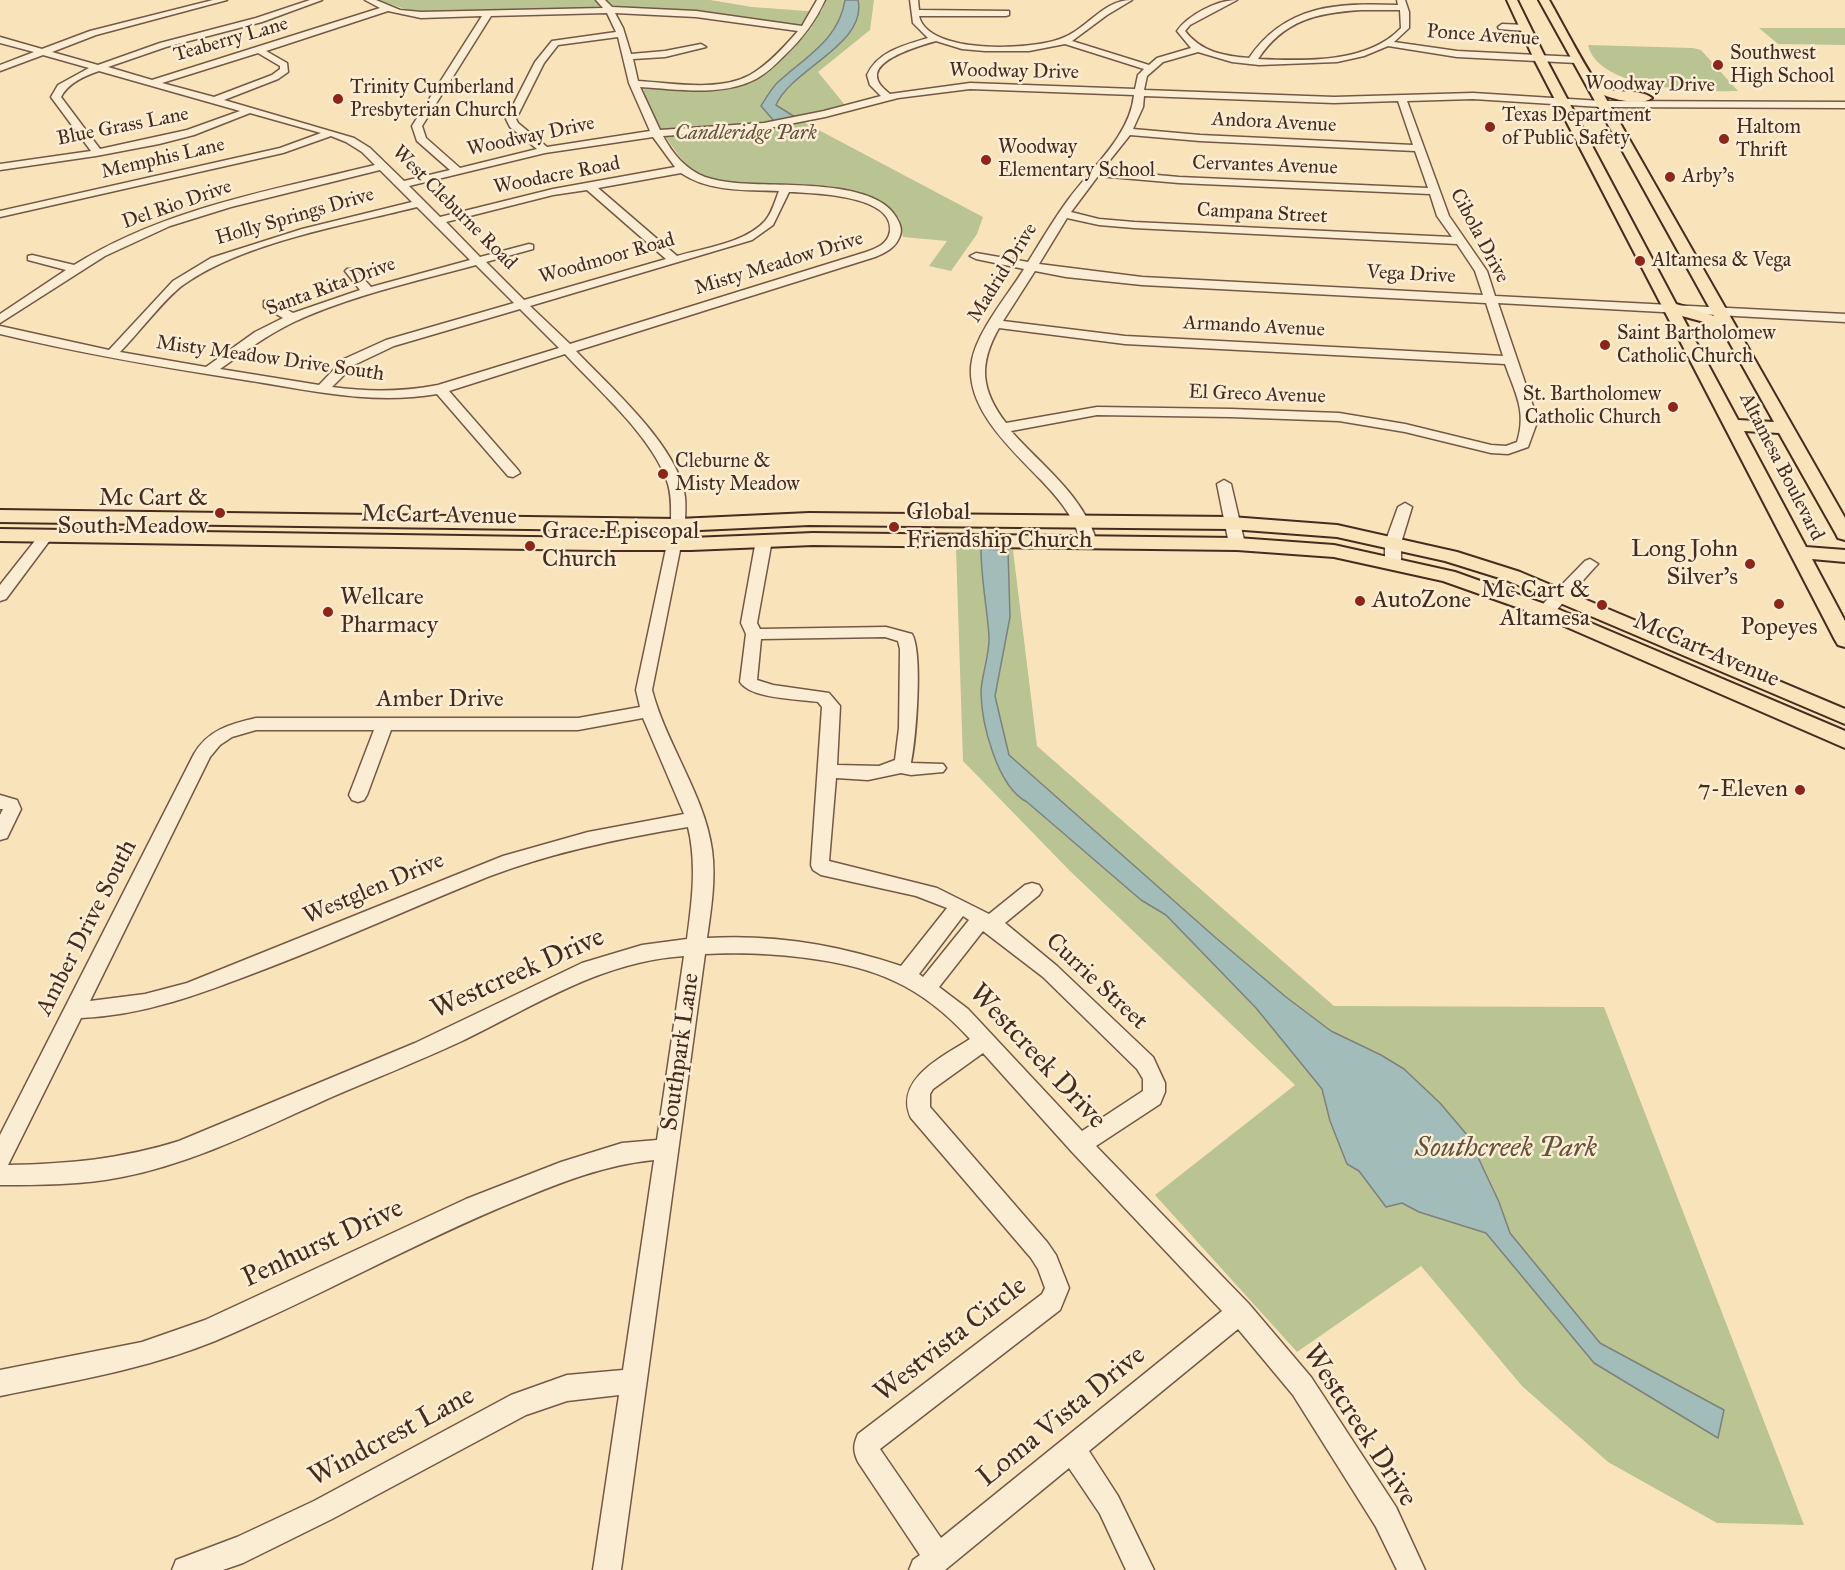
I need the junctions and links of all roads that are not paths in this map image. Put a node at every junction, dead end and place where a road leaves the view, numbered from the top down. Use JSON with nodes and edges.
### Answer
{"nodes":[{"id":1,"x":223,"y":0,"type":"edge"},
{"id":2,"x":318,"y":0,"type":"edge"},
{"id":3,"x":369,"y":0,"type":"edge"},
{"id":4,"x":600,"y":0,"type":"edge"},
{"id":5,"x":821,"y":0,"type":"edge"},
{"id":6,"x":914,"y":0,"type":"edge"},
{"id":7,"x":1128,"y":0,"type":"edge"},
{"id":8,"x":1233,"y":0,"type":"edge"},
{"id":9,"x":1512,"y":0,"type":"edge"},
{"id":10,"x":1544,"y":0,"type":"edge"},
{"id":11,"x":279,"y":2,"type":"dead end"},
{"id":12,"x":1403,"y":4,"type":"edge"},
{"id":13,"x":296,"y":8,"type":"junction"},
{"id":14,"x":387,"y":8,"type":"junction"},
{"id":15,"x":610,"y":10,"type":"junction"},
{"id":16,"x":136,"y":12,"type":"dead end"},
{"id":17,"x":488,"y":13,"type":"junction"},
{"id":18,"x":914,"y":13,"type":"junction"},
{"id":19,"x":1006,"y":13,"type":"dead end"},
{"id":20,"x":150,"y":19,"type":"junction"},
{"id":21,"x":1502,"y":27,"type":"dead end"},
{"id":22,"x":331,"y":28,"type":"junction"},
{"id":23,"x":1526,"y":28,"type":"junction"},
{"id":24,"x":805,"y":29,"type":"junction"},
{"id":25,"x":346,"y":33,"type":"dead end"},
{"id":26,"x":621,"y":34,"type":"junction"},
{"id":27,"x":937,"y":38,"type":"junction"},
{"id":28,"x":0,"y":40,"type":"edge"},
{"id":29,"x":1064,"y":41,"type":"junction"},
{"id":30,"x":1386,"y":42,"type":"junction"},
{"id":31,"x":701,"y":47,"type":"dead end"},
{"id":32,"x":1197,"y":49,"type":"junction"},
{"id":33,"x":259,"y":50,"type":"junction"},
{"id":34,"x":40,"y":51,"type":"junction"},
{"id":35,"x":627,"y":57,"type":"junction"},
{"id":36,"x":1577,"y":60,"type":"junction"},
{"id":37,"x":1252,"y":62,"type":"junction"},
{"id":38,"x":1543,"y":64,"type":"junction"},
{"id":39,"x":98,"y":67,"type":"junction"},
{"id":40,"x":0,"y":68,"type":"edge"},
{"id":41,"x":1150,"y":68,"type":"junction"},
{"id":42,"x":152,"y":83,"type":"junction"},
{"id":43,"x":635,"y":84,"type":"junction"},
{"id":44,"x":1591,"y":86,"type":"junction"},
{"id":45,"x":1138,"y":93,"type":"junction"},
{"id":46,"x":887,"y":97,"type":"junction"},
{"id":47,"x":1646,"y":98,"type":"junction"},
{"id":48,"x":1402,"y":99,"type":"junction"},
{"id":49,"x":1845,"y":99,"type":"edge"},
{"id":50,"x":215,"y":100,"type":"junction"},
{"id":51,"x":1574,"y":100,"type":"junction"},
{"id":52,"x":1599,"y":101,"type":"junction"},
{"id":53,"x":1684,"y":101,"type":"junction"},
{"id":54,"x":1845,"y":105,"type":"edge"},
{"id":55,"x":250,"y":110,"type":"junction"},
{"id":56,"x":1127,"y":132,"type":"junction"},
{"id":57,"x":1617,"y":132,"type":"junction"},
{"id":58,"x":331,"y":133,"type":"junction"},
{"id":59,"x":657,"y":134,"type":"junction"},
{"id":60,"x":1420,"y":148,"type":"junction"},
{"id":61,"x":545,"y":150,"type":"junction"},
{"id":62,"x":97,"y":152,"type":"junction"},
{"id":63,"x":383,"y":166,"type":"junction"},
{"id":64,"x":0,"y":167,"type":"edge"},
{"id":65,"x":683,"y":169,"type":"junction"},
{"id":66,"x":457,"y":171,"type":"junction"},
{"id":67,"x":1095,"y":173,"type":"junction"},
{"id":68,"x":402,"y":185,"type":"junction"},
{"id":69,"x":589,"y":186,"type":"junction"},
{"id":70,"x":785,"y":189,"type":"junction"},
{"id":71,"x":1619,"y":189,"type":"junction"},
{"id":72,"x":1433,"y":191,"type":"junction"},
{"id":73,"x":1651,"y":191,"type":"junction"},
{"id":74,"x":420,"y":203,"type":"junction"},
{"id":75,"x":0,"y":214,"type":"edge"},
{"id":76,"x":1064,"y":214,"type":"junction"},
{"id":77,"x":438,"y":221,"type":"junction"},
{"id":78,"x":1459,"y":241,"type":"junction"},
{"id":79,"x":530,"y":247,"type":"dead end"},
{"id":80,"x":976,"y":256,"type":"dead end"},
{"id":81,"x":32,"y":258,"type":"dead end"},
{"id":82,"x":675,"y":260,"type":"junction"},
{"id":83,"x":478,"y":261,"type":"junction"},
{"id":84,"x":1648,"y":263,"type":"junction"},
{"id":85,"x":1031,"y":267,"type":"junction"},
{"id":86,"x":78,"y":269,"type":"junction"},
{"id":87,"x":351,"y":271,"type":"dead end"},
{"id":88,"x":368,"y":291,"type":"junction"},
{"id":89,"x":1491,"y":299,"type":"junction"},
{"id":90,"x":268,"y":304,"type":"dead end"},
{"id":91,"x":522,"y":304,"type":"junction"},
{"id":92,"x":1672,"y":308,"type":"junction"},
{"id":93,"x":1718,"y":312,"type":"junction"},
{"id":94,"x":292,"y":318,"type":"junction"},
{"id":95,"x":1845,"y":318,"type":"edge"},
{"id":96,"x":0,"y":320,"type":"edge"},
{"id":97,"x":995,"y":324,"type":"junction"},
{"id":98,"x":0,"y":330,"type":"edge"},
{"id":99,"x":567,"y":350,"type":"junction"},
{"id":100,"x":111,"y":355,"type":"junction"},
{"id":101,"x":1744,"y":356,"type":"junction"},
{"id":102,"x":1511,"y":360,"type":"junction"},
{"id":103,"x":208,"y":371,"type":"junction"},
{"id":104,"x":322,"y":389,"type":"junction"},
{"id":105,"x":440,"y":389,"type":"junction"},
{"id":106,"x":1733,"y":425,"type":"junction"},
{"id":107,"x":1003,"y":428,"type":"junction"},
{"id":108,"x":1785,"y":428,"type":"junction"},
{"id":109,"x":1508,"y":450,"type":"joint"},
{"id":110,"x":513,"y":473,"type":"dead end"},
{"id":111,"x":1224,"y":484,"type":"dead end"},
{"id":112,"x":1405,"y":507,"type":"dead end"},
{"id":113,"x":0,"y":516,"type":"edge"},
{"id":114,"x":849,"y":520,"type":"junction"},
{"id":115,"x":1082,"y":522,"type":"junction"},
{"id":116,"x":1231,"y":523,"type":"junction"},
{"id":117,"x":442,"y":524,"type":"junction"},
{"id":118,"x":678,"y":525,"type":"junction"},
{"id":119,"x":1845,"y":534,"type":"edge"},
{"id":120,"x":0,"y":535,"type":"edge"},
{"id":121,"x":46,"y":536,"type":"junction"},
{"id":122,"x":846,"y":539,"type":"junction"},
{"id":123,"x":764,"y":540,"type":"junction"},
{"id":124,"x":433,"y":543,"type":"junction"},
{"id":125,"x":1089,"y":543,"type":"junction"},
{"id":126,"x":674,"y":544,"type":"junction"},
{"id":127,"x":1237,"y":544,"type":"junction"},
{"id":128,"x":1799,"y":552,"type":"junction"},
{"id":129,"x":1393,"y":553,"type":"junction"},
{"id":130,"x":1845,"y":556,"type":"edge"},
{"id":131,"x":1590,"y":564,"type":"dead end"},
{"id":132,"x":0,"y":596,"type":"edge"},
{"id":133,"x":1560,"y":596,"type":"junction"},
{"id":134,"x":1546,"y":611,"type":"junction"},
{"id":135,"x":1840,"y":625,"type":"edge"},
{"id":136,"x":754,"y":634,"type":"junction"},
{"id":137,"x":1845,"y":640,"type":"edge"},
{"id":138,"x":649,"y":711,"type":"junction"},
{"id":139,"x":1841,"y":713,"type":"edge"},
{"id":140,"x":385,"y":724,"type":"junction"},
{"id":141,"x":230,"y":729,"type":"joint"},
{"id":142,"x":1845,"y":740,"type":"edge"},
{"id":143,"x":900,"y":766,"type":"junction"},
{"id":144,"x":937,"y":768,"type":"dead end"},
{"id":145,"x":828,"y":771,"type":"junction"},
{"id":146,"x":358,"y":795,"type":"dead end"},
{"id":147,"x":6,"y":805,"type":"edge"},
{"id":148,"x":695,"y":819,"type":"junction"},
{"id":149,"x":0,"y":833,"type":"edge"},
{"id":150,"x":1032,"y":890,"type":"dead end"},
{"id":151,"x":960,"y":906,"type":"junction"},
{"id":152,"x":985,"y":922,"type":"junction"},
{"id":153,"x":696,"y":947,"type":"junction"},
{"id":154,"x":905,"y":977,"type":"junction"},
{"id":155,"x":926,"y":990,"type":"junction"},
{"id":156,"x":75,"y":1011,"type":"junction"},
{"id":157,"x":985,"y":1040,"type":"junction"},
{"id":158,"x":1080,"y":1145,"type":"junction"},
{"id":159,"x":668,"y":1149,"type":"junction"},
{"id":160,"x":0,"y":1158,"type":"edge"},
{"id":161,"x":0,"y":1175,"type":"edge"},
{"id":162,"x":1240,"y":1312,"type":"junction"},
{"id":163,"x":634,"y":1381,"type":"junction"},
{"id":164,"x":0,"y":1383,"type":"edge"},
{"id":165,"x":1072,"y":1449,"type":"junction"},
{"id":166,"x":930,"y":1564,"type":"edge"},
{"id":167,"x":186,"y":1570,"type":"edge"},
{"id":168,"x":607,"y":1570,"type":"edge"},
{"id":169,"x":1140,"y":1570,"type":"edge"},
{"id":170,"x":1411,"y":1570,"type":"edge"}],
"edges":[{"from":1,"to":20,"type":"street"},
{"from":2,"to":13,"type":"street"},
{"from":3,"to":14,"type":"street"},
{"from":4,"to":15,"type":"street","name":"Misty Meadow Drive"},
{"from":5,"to":24,"type":"street"},
{"from":6,"to":18,"type":"street"},
{"from":7,"to":29,"type":"street"},
{"from":8,"to":32,"type":"street"},
{"from":9,"to":23,"type":"main road"},
{"from":10,"to":36,"type":"main road","name":"Altamesa Boulevard"},
{"from":11,"to":13,"type":"street"},
{"from":12,"to":30,"type":"street"},
{"from":12,"to":37,"type":"street"},
{"from":13,"to":39,"type":"street"},
{"from":14,"to":17,"type":"street"},
{"from":14,"to":22,"type":"street","name":"Teaberry Lane"},
{"from":15,"to":17,"type":"street"},
{"from":15,"to":24,"type":"street"},
{"from":15,"to":26,"type":"street","name":"Misty Meadow Drive"},
{"from":16,"to":20,"type":"street"},
{"from":17,"to":66,"type":"street"},
{"from":18,"to":19,"type":"street"},
{"from":18,"to":27,"type":"street"},
{"from":20,"to":34,"type":"street"},
{"from":21,"to":23,"type":"street"},
{"from":22,"to":25,"type":"street"},
{"from":22,"to":33,"type":"street","name":"Teaberry Lane"},
{"from":23,"to":38,"type":"main road"},
{"from":24,"to":43,"type":"street"},
{"from":26,"to":35,"type":"street","name":"Misty Meadow Drive"},
{"from":26,"to":61,"type":"street"},
{"from":27,"to":29,"type":"street"},
{"from":27,"to":46,"type":"street"},
{"from":28,"to":34,"type":"street","name":"West Cleburne Road"},
{"from":29,"to":41,"type":"street"},
{"from":30,"to":37,"type":"street"},
{"from":30,"to":38,"type":"street","name":"Ponce Avenue"},
{"from":31,"to":35,"type":"street"},
{"from":32,"to":37,"type":"street"},
{"from":32,"to":41,"type":"street"},
{"from":33,"to":42,"type":"street","name":"Teaberry Lane"},
{"from":33,"to":50,"type":"street"},
{"from":34,"to":39,"type":"street","name":"West Cleburne Road"},
{"from":34,"to":40,"type":"street"},
{"from":35,"to":43,"type":"street","name":"Misty Meadow Drive"},
{"from":36,"to":38,"type":"street","name":"Ponce Avenue"},
{"from":36,"to":44,"type":"main road","name":"Altamesa Boulevard"},
{"from":38,"to":51,"type":"main road"},
{"from":39,"to":42,"type":"street","name":"West Cleburne Road"},
{"from":39,"to":62,"type":"street"},
{"from":41,"to":45,"type":"street","name":"Madrid Drive"},
{"from":42,"to":50,"type":"street","name":"West Cleburne Road"},
{"from":43,"to":59,"type":"street","name":"Misty Meadow Drive"},
{"from":44,"to":47,"type":"main road"},
{"from":44,"to":52,"type":"main road","name":"Altamesa Boulevard"},
{"from":45,"to":46,"type":"street","name":"Woodway Drive"},
{"from":45,"to":48,"type":"street","name":"Woodway Drive"},
{"from":45,"to":56,"type":"street","name":"Madrid Drive"},
{"from":46,"to":59,"type":"street","name":"Woodway Drive"},
{"from":47,"to":52,"type":"street","name":"Woodway Drive"},
{"from":47,"to":53,"type":"street","name":"Woodway Drive"},
{"from":48,"to":51,"type":"street","name":"Woodway Drive"},
{"from":48,"to":60,"type":"street","name":"Cibola Drive"},
{"from":49,"to":53,"type":"street","name":"Woodway Drive"},
{"from":50,"to":55,"type":"street","name":"West Cleburne Road"},
{"from":51,"to":52,"type":"main road"},
{"from":51,"to":57,"type":"main road"},
{"from":51,"to":71,"type":"main road","name":"Altamesa Boulevard"},
{"from":52,"to":53,"type":"street","name":"Woodway Drive"},
{"from":52,"to":57,"type":"main road","name":"Altamesa Boulevard"},
{"from":53,"to":54,"type":"street","name":"Woodway Drive"},
{"from":55,"to":58,"type":"street","name":"West Cleburne Road"},
{"from":55,"to":62,"type":"street","name":"Blue Grass Lane"},
{"from":56,"to":60,"type":"street","name":"Andora Avenue"},
{"from":56,"to":67,"type":"street","name":"Madrid Drive"},
{"from":57,"to":73,"type":"main road","name":"Altamesa Boulevard"},
{"from":58,"to":63,"type":"street","name":"West Cleburne Road"},
{"from":58,"to":75,"type":"street","name":"Memphis Lane"},
{"from":59,"to":61,"type":"street","name":"Woodway Drive"},
{"from":59,"to":65,"type":"street","name":"Misty Meadow Drive"},
{"from":60,"to":72,"type":"street","name":"Cibola Drive"},
{"from":61,"to":66,"type":"street","name":"Woodway Drive"},
{"from":62,"to":64,"type":"street","name":"Blue Grass Lane"},
{"from":63,"to":68,"type":"street","name":"West Cleburne Road"},
{"from":63,"to":86,"type":"street","name":"Del Rio Drive"},
{"from":65,"to":69,"type":"street","name":"Woodacre Road"},
{"from":65,"to":70,"type":"street","name":"Misty Meadow Drive"},
{"from":66,"to":68,"type":"street","name":"Woodway Drive"},
{"from":67,"to":72,"type":"street","name":"Cervantes Avenue"},
{"from":67,"to":76,"type":"street","name":"Madrid Drive"},
{"from":68,"to":74,"type":"street","name":"West Cleburne Road"},
{"from":69,"to":77,"type":"street","name":"Woodacre Road"},
{"from":69,"to":82,"type":"street"},
{"from":70,"to":82,"type":"street","name":"Woodmoor Road"},
{"from":70,"to":99,"type":"street","name":"Misty Meadow Drive"},
{"from":71,"to":73,"type":"main road"},
{"from":71,"to":84,"type":"main road","name":"Altamesa Boulevard"},
{"from":72,"to":78,"type":"street","name":"Cibola Drive"},
{"from":73,"to":93,"type":"main road","name":"Altamesa Boulevard"},
{"from":74,"to":77,"type":"street","name":"West Cleburne Road"},
{"from":74,"to":100,"type":"street","name":"Holly Springs Drive"},
{"from":76,"to":78,"type":"street","name":"Campana Street"},
{"from":76,"to":85,"type":"street","name":"Madrid Drive"},
{"from":77,"to":83,"type":"street","name":"West Cleburne Road"},
{"from":78,"to":89,"type":"street","name":"Cibola Drive"},
{"from":79,"to":83,"type":"street","name":"Santa Rita Drive"},
{"from":80,"to":85,"type":"street","name":"Vega Drive"},
{"from":81,"to":86,"type":"street"},
{"from":82,"to":91,"type":"street","name":"Woodmoor Road"},
{"from":83,"to":88,"type":"street","name":"Santa Rita Drive"},
{"from":83,"to":91,"type":"street","name":"West Cleburne Road"},
{"from":84,"to":92,"type":"main road","name":"Altamesa Boulevard"},
{"from":84,"to":93,"type":"main road"},
{"from":85,"to":89,"type":"street","name":"Vega Drive"},
{"from":85,"to":97,"type":"street","name":"Madrid Drive"},
{"from":86,"to":96,"type":"street","name":"Del Rio Drive"},
{"from":87,"to":88,"type":"street"},
{"from":88,"to":94,"type":"street","name":"Santa Rita Drive"},
{"from":89,"to":92,"type":"street","name":"Vega Drive"},
{"from":89,"to":102,"type":"street","name":"Cibola Drive"},
{"from":90,"to":94,"type":"street"},
{"from":91,"to":99,"type":"street","name":"West Cleburne Road"},
{"from":91,"to":104,"type":"street","name":"Woodmoor Road"},
{"from":92,"to":93,"type":"street","name":"Vega Drive"},
{"from":92,"to":101,"type":"main road"},
{"from":92,"to":106,"type":"main road","name":"Altamesa Boulevard"},
{"from":93,"to":95,"type":"street","name":"Vega Drive"},
{"from":93,"to":101,"type":"main road","name":"Altamesa Boulevard"},
{"from":94,"to":103,"type":"street","name":"Santa Rita Drive"},
{"from":97,"to":102,"type":"street","name":"Armando Avenue"},
{"from":97,"to":107,"type":"street","name":"Madrid Drive"},
{"from":98,"to":100,"type":"street","name":"Misty Meadow Drive South"},
{"from":99,"to":105,"type":"street","name":"Misty Meadow Drive South"},
{"from":99,"to":118,"type":"street","name":"West Cleburne Road"},
{"from":100,"to":103,"type":"street","name":"Misty Meadow Drive South"},
{"from":101,"to":108,"type":"main road","name":"Altamesa Boulevard"},
{"from":102,"to":109,"type":"street","name":"Cibola Drive"},
{"from":103,"to":104,"type":"street","name":"Misty Meadow Drive South"},
{"from":104,"to":105,"type":"street","name":"Misty Meadow Drive South"},
{"from":105,"to":110,"type":"street"},
{"from":106,"to":108,"type":"main road"},
{"from":106,"to":128,"type":"main road","name":"Altamesa Boulevard"},
{"from":107,"to":109,"type":"street","name":"El Greco Avenue"},
{"from":107,"to":115,"type":"street","name":"Madrid Drive"},
{"from":108,"to":119,"type":"main road","name":"Altamesa Boulevard"},
{"from":111,"to":116,"type":"street"},
{"from":112,"to":129,"type":"street"},
{"from":113,"to":117,"type":"main road","name":"McCart Avenue"},
{"from":114,"to":115,"type":"main road","name":"McCart Avenue"},
{"from":114,"to":118,"type":"main road","name":"McCart Avenue"},
{"from":114,"to":122,"type":"main road"},
{"from":115,"to":116,"type":"main road","name":"McCart Avenue"},
{"from":115,"to":125,"type":"street","name":"Madrid Drive"},
{"from":116,"to":127,"type":"street"},
{"from":116,"to":129,"type":"main road","name":"McCart Avenue"},
{"from":117,"to":118,"type":"main road","name":"McCart Avenue"},
{"from":117,"to":124,"type":"main road"},
{"from":118,"to":126,"type":"street","name":"West Cleburne Road"},
{"from":120,"to":121,"type":"main road","name":"McCart Avenue"},
{"from":121,"to":124,"type":"main road","name":"McCart Avenue"},
{"from":121,"to":132,"type":"street"},
{"from":122,"to":123,"type":"main road","name":"McCart Avenue"},
{"from":122,"to":125,"type":"main road","name":"McCart Avenue"},
{"from":123,"to":126,"type":"main road","name":"McCart Avenue"},
{"from":123,"to":136,"type":"street"},
{"from":124,"to":126,"type":"main road","name":"McCart Avenue"},
{"from":125,"to":127,"type":"main road","name":"McCart Avenue"},
{"from":126,"to":138,"type":"street","name":"Southpark Lane"},
{"from":127,"to":129,"type":"main road","name":"McCart Avenue"},
{"from":128,"to":130,"type":"main road"},
{"from":128,"to":135,"type":"main road","name":"Altamesa Boulevard"},
{"from":129,"to":133,"type":"main road","name":"McCart Avenue"},
{"from":129,"to":134,"type":"main road","name":"McCart Avenue"},
{"from":131,"to":133,"type":"street"},
{"from":133,"to":134,"type":"street"},
{"from":133,"to":139,"type":"main road","name":"McCart Avenue"},
{"from":134,"to":142,"type":"main road","name":"McCart Avenue"},
{"from":135,"to":137,"type":"main road","name":"Altamesa Boulevard"},
{"from":136,"to":143,"type":"street"},
{"from":136,"to":145,"type":"street"},
{"from":138,"to":140,"type":"street","name":"Amber Drive"},
{"from":138,"to":148,"type":"street","name":"Southpark Lane"},
{"from":140,"to":141,"type":"street","name":"Amber Drive"},
{"from":140,"to":146,"type":"street"},
{"from":141,"to":156,"type":"street","name":"Amber Drive South"},
{"from":143,"to":144,"type":"street"},
{"from":143,"to":145,"type":"street"},
{"from":145,"to":151,"type":"street","name":"Currie Street"},
{"from":147,"to":149,"type":"street"},
{"from":148,"to":153,"type":"street","name":"Southpark Lane"},
{"from":148,"to":156,"type":"street","name":"Westglen Drive"},
{"from":150,"to":152,"type":"street"},
{"from":151,"to":152,"type":"street","name":"Currie Street"},
{"from":151,"to":154,"type":"street"},
{"from":152,"to":155,"type":"street"},
{"from":152,"to":158,"type":"street","name":"Currie Street"},
{"from":153,"to":154,"type":"street","name":"Westcreek Drive"},
{"from":153,"to":159,"type":"street","name":"Southpark Lane"},
{"from":153,"to":161,"type":"street","name":"Westcreek Drive"},
{"from":154,"to":155,"type":"street","name":"Westcreek Drive"},
{"from":155,"to":157,"type":"street","name":"Westcreek Drive"},
{"from":156,"to":160,"type":"street","name":"Amber Drive South"},
{"from":157,"to":158,"type":"street","name":"Westcreek Drive"},
{"from":157,"to":166,"type":"street","name":"Westvista Circle"},
{"from":158,"to":162,"type":"street","name":"Westcreek Drive"},
{"from":159,"to":163,"type":"street","name":"Southpark Lane"},
{"from":159,"to":164,"type":"street","name":"Penhurst Drive"},
{"from":162,"to":165,"type":"street","name":"Loma Vista Drive"},
{"from":162,"to":170,"type":"street","name":"Westcreek Drive"},
{"from":163,"to":167,"type":"street","name":"Windcrest Lane"},
{"from":163,"to":168,"type":"street","name":"Southpark Lane"},
{"from":165,"to":166,"type":"street","name":"Loma Vista Drive"},
{"from":165,"to":169,"type":"street"}]}
